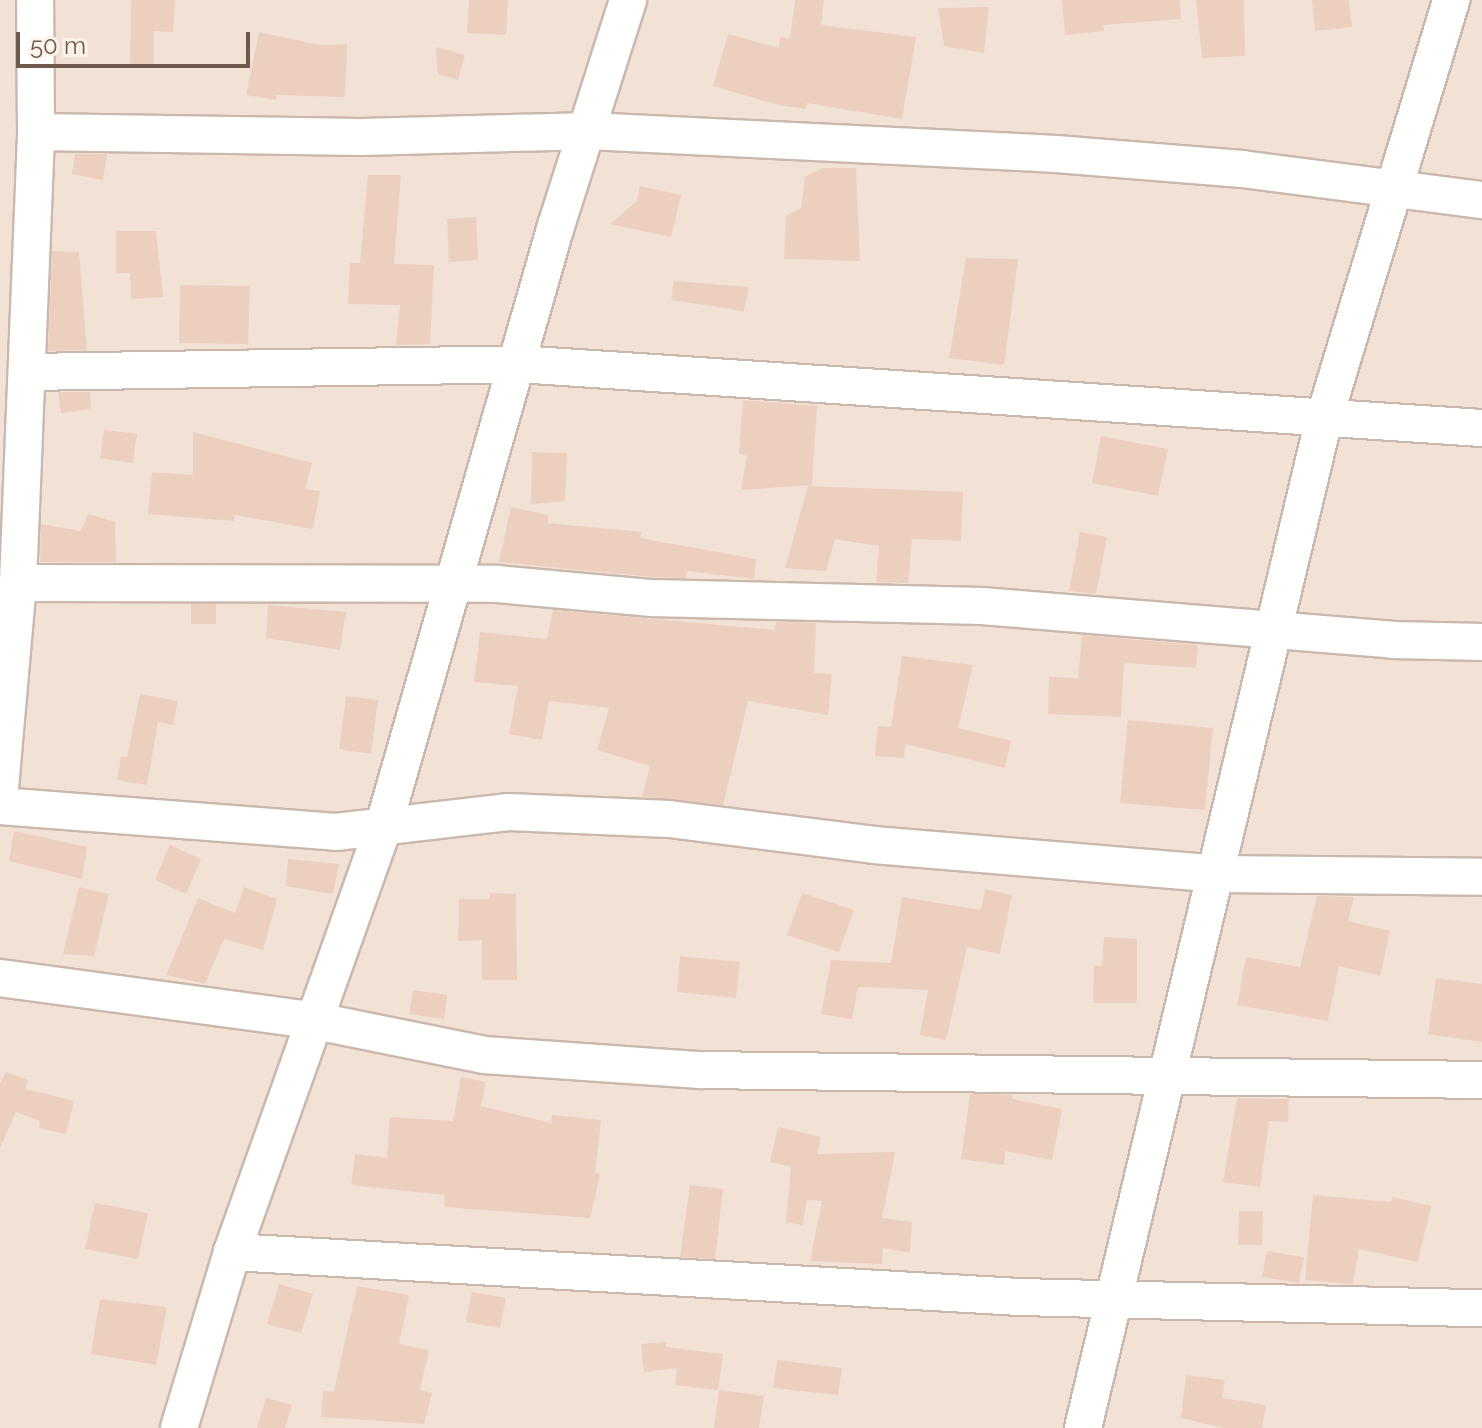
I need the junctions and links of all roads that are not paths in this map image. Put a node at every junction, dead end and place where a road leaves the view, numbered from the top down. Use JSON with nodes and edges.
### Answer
{"nodes":[{"id":1,"x":35,"y":0,"type":"edge"},
{"id":2,"x":628,"y":0,"type":"edge"},
{"id":3,"x":1451,"y":0,"type":"edge"},
{"id":4,"x":588,"y":131,"type":"junction"},
{"id":5,"x":36,"y":132,"type":"junction"},
{"id":6,"x":1392,"y":193,"type":"junction"},
{"id":7,"x":1482,"y":200,"type":"edge"},
{"id":8,"x":518,"y":364,"type":"junction"},
{"id":9,"x":27,"y":372,"type":"junction"},
{"id":10,"x":1324,"y":419,"type":"junction"},
{"id":11,"x":1482,"y":428,"type":"edge"},
{"id":12,"x":18,"y":583,"type":"junction"},
{"id":13,"x":453,"y":583,"type":"junction"},
{"id":14,"x":1273,"y":630,"type":"junction"},
{"id":15,"x":1482,"y":642,"type":"edge"},
{"id":16,"x":0,"y":788,"type":"edge"},
{"id":17,"x":0,"y":806,"type":"edge"},
{"id":18,"x":383,"y":828,"type":"junction"},
{"id":19,"x":1217,"y":874,"type":"junction"},
{"id":20,"x":1482,"y":877,"type":"edge"},
{"id":21,"x":0,"y":978,"type":"edge"},
{"id":22,"x":311,"y":1020,"type":"junction"},
{"id":23,"x":1166,"y":1073,"type":"junction"},
{"id":24,"x":1482,"y":1080,"type":"edge"},
{"id":25,"x":232,"y":1252,"type":"junction"},
{"id":26,"x":1112,"y":1299,"type":"junction"},
{"id":27,"x":1482,"y":1308,"type":"edge"},
{"id":28,"x":179,"y":1428,"type":"edge"},
{"id":29,"x":1083,"y":1428,"type":"edge"}],
"edges":[{"from":1,"to":5,"type":"street"},
{"from":2,"to":4,"type":"street"},
{"from":3,"to":6,"type":"street"},
{"from":4,"to":5,"type":"street"},
{"from":4,"to":6,"type":"street"},
{"from":4,"to":8,"type":"street"},
{"from":5,"to":9,"type":"street"},
{"from":6,"to":7,"type":"street"},
{"from":6,"to":10,"type":"street"},
{"from":8,"to":9,"type":"street"},
{"from":8,"to":10,"type":"street"},
{"from":8,"to":13,"type":"street"},
{"from":9,"to":12,"type":"street"},
{"from":10,"to":11,"type":"street"},
{"from":10,"to":14,"type":"street"},
{"from":12,"to":13,"type":"street"},
{"from":12,"to":16,"type":"street"},
{"from":13,"to":14,"type":"street"},
{"from":13,"to":18,"type":"street"},
{"from":14,"to":15,"type":"street"},
{"from":14,"to":19,"type":"street"},
{"from":17,"to":18,"type":"street"},
{"from":18,"to":19,"type":"street"},
{"from":18,"to":22,"type":"street"},
{"from":19,"to":20,"type":"street"},
{"from":19,"to":23,"type":"street"},
{"from":21,"to":22,"type":"street"},
{"from":22,"to":23,"type":"street"},
{"from":22,"to":25,"type":"street"},
{"from":23,"to":24,"type":"street"},
{"from":23,"to":26,"type":"street"},
{"from":25,"to":26,"type":"street"},
{"from":25,"to":28,"type":"street"},
{"from":26,"to":27,"type":"street"},
{"from":26,"to":29,"type":"street"}]}
